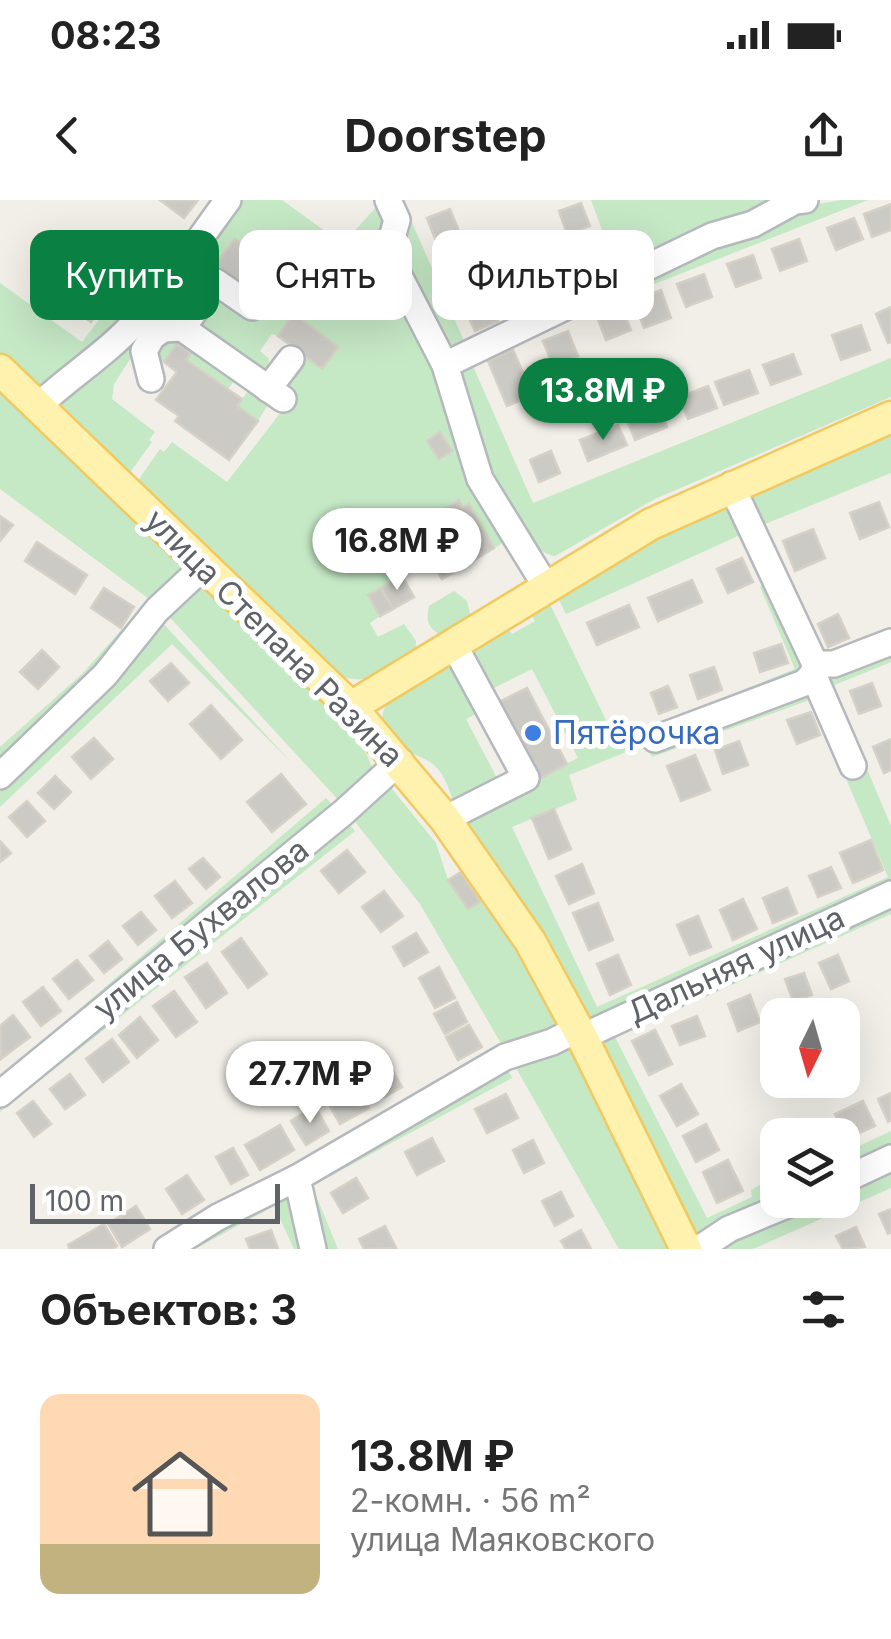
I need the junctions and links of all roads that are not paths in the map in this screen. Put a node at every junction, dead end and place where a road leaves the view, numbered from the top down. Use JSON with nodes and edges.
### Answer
{"nodes":[{"id":1,"x":228,"y":200,"type":"edge"},
{"id":2,"x":388,"y":200,"type":"edge"},
{"id":3,"x":805,"y":200,"type":"edge"},
{"id":4,"x":795,"y":201,"type":"edge"},
{"id":5,"x":239,"y":298,"type":"edge"},
{"id":6,"x":161,"y":325,"type":"junction"},
{"id":7,"x":291,"y":359,"type":"dead end"},
{"id":8,"x":445,"y":365,"type":"junction"},
{"id":9,"x":1,"y":372,"type":"edge"},
{"id":10,"x":150,"y":378,"type":"dead end"},
{"id":11,"x":38,"y":406,"type":"junction"},
{"id":12,"x":891,"y":417,"type":"edge"},
{"id":13,"x":732,"y":485,"type":"junction"},
{"id":14,"x":204,"y":566,"type":"junction"},
{"id":15,"x":547,"y":588,"type":"junction"},
{"id":16,"x":891,"y":642,"type":"edge"},
{"id":17,"x":454,"y":645,"type":"junction"},
{"id":18,"x":814,"y":669,"type":"junction"},
{"id":19,"x":351,"y":707,"type":"junction"},
{"id":20,"x":655,"y":738,"type":"dead end"},
{"id":21,"x":400,"y":761,"type":"junction"},
{"id":22,"x":852,"y":766,"type":"dead end"},
{"id":23,"x":0,"y":776,"type":"edge"},
{"id":24,"x":445,"y":819,"type":"junction"},
{"id":25,"x":891,"y":894,"type":"edge"},
{"id":26,"x":580,"y":1033,"type":"junction"},
{"id":27,"x":0,"y":1094,"type":"edge"},
{"id":28,"x":891,"y":1158,"type":"edge"},
{"id":29,"x":860,"y":1173,"type":"edge"},
{"id":30,"x":297,"y":1178,"type":"junction"},
{"id":31,"x":760,"y":1216,"type":"edge"},
{"id":32,"x":167,"y":1249,"type":"edge"},
{"id":33,"x":312,"y":1249,"type":"edge"},
{"id":34,"x":686,"y":1249,"type":"edge"},
{"id":35,"x":699,"y":1249,"type":"edge"}],
"edges":[{"from":1,"to":6,"type":"street"},
{"from":2,"to":8,"type":"street"},
{"from":3,"to":4,"type":"street"},
{"from":4,"to":8,"type":"street"},
{"from":5,"to":6,"type":"street"},
{"from":6,"to":7,"type":"street"},
{"from":6,"to":10,"type":"street"},
{"from":6,"to":11,"type":"street"},
{"from":8,"to":15,"type":"street"},
{"from":9,"to":11,"type":"main road","name":"улица Степана Разина"},
{"from":11,"to":14,"type":"main road","name":"улица Степана Разина"},
{"from":12,"to":13,"type":"main road"},
{"from":13,"to":15,"type":"main road"},
{"from":13,"to":18,"type":"street"},
{"from":14,"to":19,"type":"main road","name":"улица Степана Разина"},
{"from":14,"to":23,"type":"street"},
{"from":15,"to":17,"type":"main road"},
{"from":16,"to":18,"type":"street"},
{"from":17,"to":19,"type":"main road"},
{"from":17,"to":24,"type":"street"},
{"from":18,"to":20,"type":"street"},
{"from":18,"to":22,"type":"street"},
{"from":19,"to":21,"type":"main road","name":"улица Степана Разина"},
{"from":21,"to":24,"type":"main road","name":"улица Степана Разина"},
{"from":21,"to":27,"type":"street","name":"улица Бухвалова"},
{"from":24,"to":26,"type":"main road","name":"улица Степана Разина"},
{"from":25,"to":26,"type":"street","name":"Дальняя улица"},
{"from":26,"to":30,"type":"street","name":"Дальняя улица"},
{"from":26,"to":34,"type":"main road","name":"улица Степана Разина"},
{"from":28,"to":29,"type":"street"},
{"from":30,"to":32,"type":"street","name":"Дальняя улица"},
{"from":30,"to":33,"type":"street"},
{"from":31,"to":35,"type":"street"}]}
